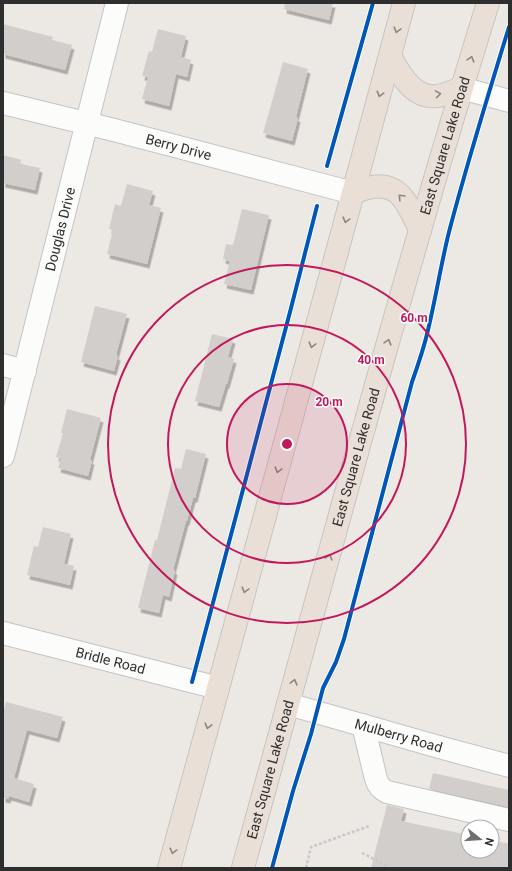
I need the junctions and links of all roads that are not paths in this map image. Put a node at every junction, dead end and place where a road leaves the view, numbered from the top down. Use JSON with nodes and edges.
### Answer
{"nodes":[{"id":1,"x":117,"y":3,"type":"edge"},
{"id":2,"x":404,"y":3,"type":"edge"},
{"id":3,"x":488,"y":3,"type":"edge"},
{"id":4,"x":390,"y":56,"type":"junction"},
{"id":5,"x":461,"y":88,"type":"junction"},
{"id":6,"x":509,"y":101,"type":"edge"},
{"id":7,"x":3,"y":103,"type":"edge"},
{"id":8,"x":86,"y":124,"type":"junction"},
{"id":9,"x":353,"y":193,"type":"junction"},
{"id":10,"x":420,"y":230,"type":"junction"},
{"id":11,"x":3,"y":366,"type":"edge"},
{"id":12,"x":25,"y":371,"type":"junction"},
{"id":13,"x":3,"y":456,"type":"edge"},
{"id":14,"x":3,"y":633,"type":"edge"},
{"id":15,"x":218,"y":688,"type":"junction"},
{"id":16,"x":288,"y":704,"type":"junction"},
{"id":17,"x":363,"y":725,"type":"junction"},
{"id":18,"x":509,"y":766,"type":"edge"},
{"id":19,"x":509,"y":820,"type":"edge"},
{"id":20,"x":169,"y":868,"type":"edge"},
{"id":21,"x":243,"y":868,"type":"edge"}],
"edges":[{"from":1,"to":8,"type":"street","name":"Douglas Drive"},
{"from":2,"to":4,"type":"highway","one_way":true},
{"from":5,"to":3,"type":"highway","name":"East Square Lake Road","one_way":true},
{"from":4,"to":5,"type":"highway","one_way":true},
{"from":4,"to":9,"type":"highway","one_way":true},
{"from":5,"to":6,"type":"street"},
{"from":5,"to":10,"type":"highway","name":"East Square Lake Road"},
{"from":7,"to":8,"type":"street","name":"Berry Drive"},
{"from":8,"to":9,"type":"street","name":"Berry Drive"},
{"from":8,"to":12,"type":"street","name":"Douglas Drive"},
{"from":10,"to":9,"type":"highway","one_way":true},
{"from":9,"to":15,"type":"highway","one_way":true},
{"from":16,"to":10,"type":"highway","name":"East Square Lake Road","one_way":true},
{"from":11,"to":12,"type":"street"},
{"from":12,"to":13,"type":"street","name":"Douglas Drive"},
{"from":14,"to":15,"type":"street","name":"Bridle Road"},
{"from":15,"to":20,"type":"highway","one_way":true},
{"from":16,"to":17,"type":"street","name":"Mulberry Road"},
{"from":16,"to":21,"type":"highway","name":"East Square Lake Road"},
{"from":17,"to":18,"type":"street","name":"Mulberry Road"},
{"from":17,"to":19,"type":"street"}]}
